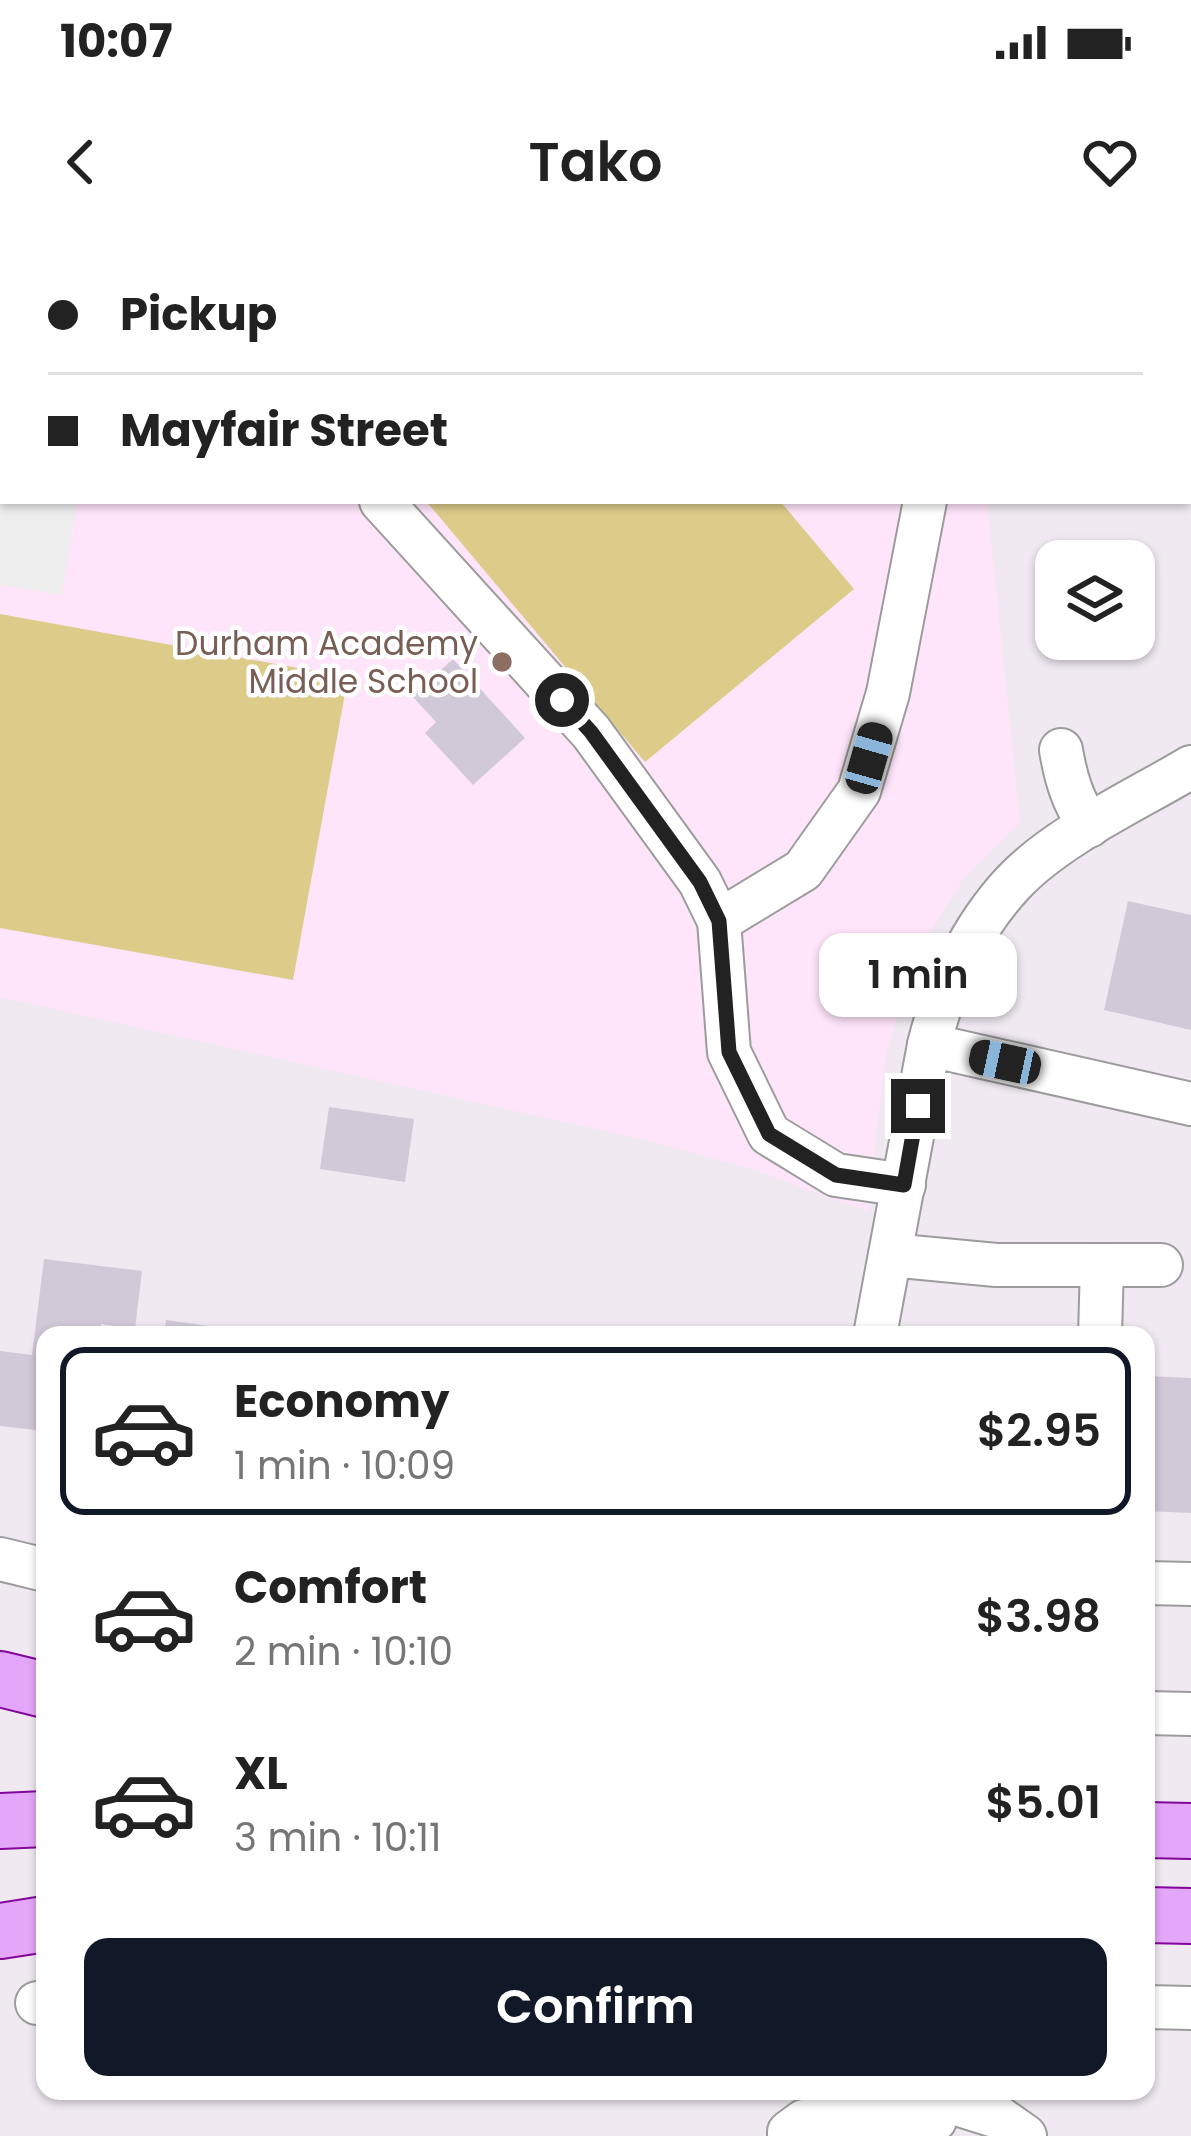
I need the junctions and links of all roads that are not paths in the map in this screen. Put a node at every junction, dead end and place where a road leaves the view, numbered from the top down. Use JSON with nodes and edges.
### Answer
{"nodes":[{"id":1,"x":385,"y":504,"type":"edge"},
{"id":2,"x":924,"y":504,"type":"edge"},
{"id":3,"x":1061,"y":750,"type":"dead end"},
{"id":4,"x":1191,"y":767,"type":"edge"},
{"id":5,"x":1089,"y":826,"type":"junction"},
{"id":6,"x":719,"y":921,"type":"junction"},
{"id":7,"x":929,"y":1045,"type":"junction"},
{"id":8,"x":1191,"y":1104,"type":"edge"},
{"id":9,"x":904,"y":1185,"type":"junction"},
{"id":10,"x":890,"y":1256,"type":"junction"},
{"id":11,"x":1102,"y":1265,"type":"junction"},
{"id":12,"x":1161,"y":1265,"type":"dead end"},
{"id":13,"x":876,"y":1326,"type":"edge"},
{"id":14,"x":1100,"y":1326,"type":"edge"},
{"id":15,"x":0,"y":1559,"type":"edge"},
{"id":16,"x":36,"y":1568,"type":"edge"},
{"id":17,"x":1155,"y":1583,"type":"edge"},
{"id":18,"x":1191,"y":1584,"type":"edge"},
{"id":19,"x":0,"y":1679,"type":"edge"},
{"id":20,"x":36,"y":1688,"type":"edge"},
{"id":21,"x":1155,"y":1713,"type":"edge"},
{"id":22,"x":1191,"y":1714,"type":"edge"},
{"id":23,"x":36,"y":1819,"type":"edge"},
{"id":24,"x":0,"y":1821,"type":"edge"},
{"id":25,"x":1155,"y":1830,"type":"edge"},
{"id":26,"x":1191,"y":1831,"type":"edge"},
{"id":27,"x":36,"y":1906,"type":"edge"},
{"id":28,"x":0,"y":1907,"type":"edge"},
{"id":29,"x":1155,"y":1915,"type":"edge"},
{"id":30,"x":1191,"y":1916,"type":"edge"},
{"id":31,"x":36,"y":1925,"type":"edge"},
{"id":32,"x":0,"y":1931,"type":"edge"},
{"id":33,"x":1155,"y":2007,"type":"edge"},
{"id":34,"x":1191,"y":2008,"type":"edge"},
{"id":35,"x":948,"y":2110,"type":"edge"},
{"id":36,"x":789,"y":2136,"type":"edge"},
{"id":37,"x":1025,"y":2136,"type":"edge"}],
"edges":[{"from":1,"to":6,"type":"street"},
{"from":2,"to":6,"type":"street"},
{"from":3,"to":5,"type":"street"},
{"from":4,"to":5,"type":"street"},
{"from":5,"to":7,"type":"street"},
{"from":6,"to":9,"type":"street"},
{"from":7,"to":8,"type":"street"},
{"from":7,"to":9,"type":"street"},
{"from":9,"to":10,"type":"street"},
{"from":10,"to":11,"type":"street"},
{"from":10,"to":13,"type":"street"},
{"from":11,"to":12,"type":"street"},
{"from":11,"to":14,"type":"street"},
{"from":15,"to":16,"type":"street"},
{"from":17,"to":18,"type":"street"},
{"from":19,"to":20,"type":"main road"},
{"from":21,"to":22,"type":"street"},
{"from":23,"to":24,"type":"main road"},
{"from":25,"to":26,"type":"main road"},
{"from":27,"to":28,"type":"main road"},
{"from":29,"to":30,"type":"main road"},
{"from":31,"to":32,"type":"main road"},
{"from":33,"to":34,"type":"street"},
{"from":35,"to":36,"type":"street"},
{"from":35,"to":37,"type":"street"}]}
